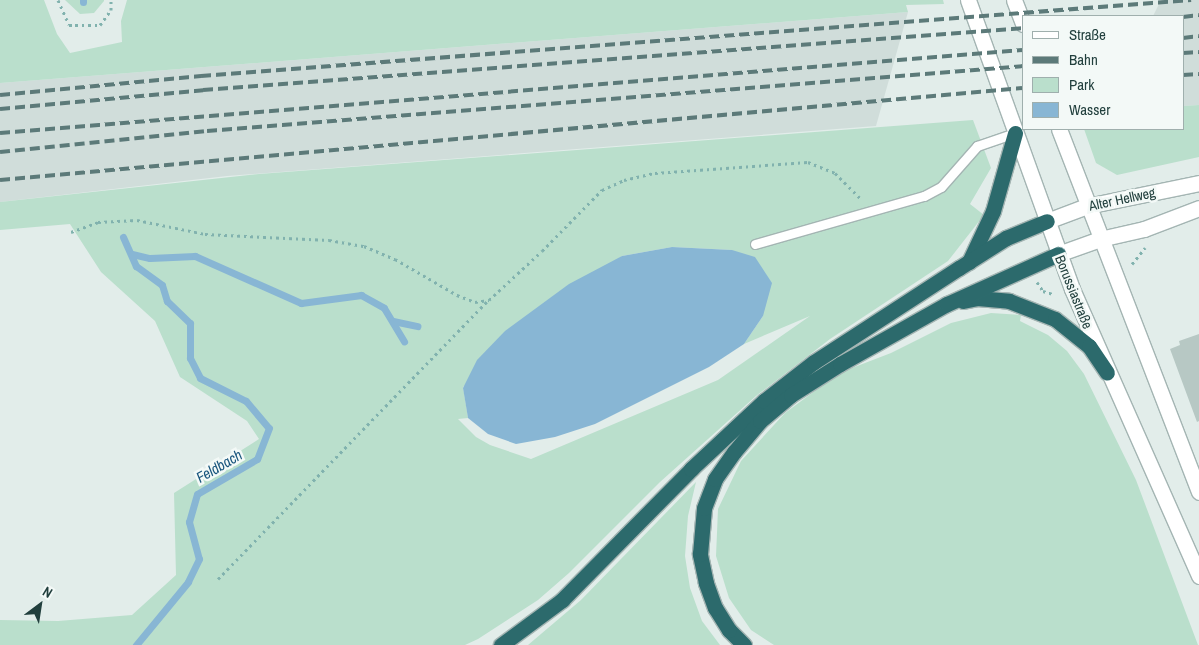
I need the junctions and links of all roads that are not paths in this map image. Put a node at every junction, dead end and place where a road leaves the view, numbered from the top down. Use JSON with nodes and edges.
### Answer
{"nodes":[{"id":1,"x":968,"y":0,"type":"edge"},
{"id":2,"x":1014,"y":0,"type":"edge"},
{"id":3,"x":1022,"y":21,"type":"edge"},
{"id":4,"x":1059,"y":130,"type":"edge"},
{"id":5,"x":1015,"y":133,"type":"junction"},
{"id":6,"x":1199,"y":183,"type":"edge"},
{"id":7,"x":1087,"y":206,"type":"junction"},
{"id":8,"x":1199,"y":208,"type":"edge"},
{"id":9,"x":1047,"y":221,"type":"junction"},
{"id":10,"x":1100,"y":239,"type":"junction"},
{"id":11,"x":755,"y":244,"type":"dead end"},
{"id":12,"x":1058,"y":254,"type":"junction"},
{"id":13,"x":969,"y":262,"type":"junction"},
{"id":14,"x":947,"y":304,"type":"junction"},
{"id":15,"x":1107,"y":372,"type":"junction"},
{"id":16,"x":1199,"y":492,"type":"edge"},
{"id":17,"x":1199,"y":576,"type":"edge"},
{"id":18,"x":502,"y":645,"type":"edge"},
{"id":19,"x":744,"y":645,"type":"edge"}],
"edges":[{"from":1,"to":5,"type":"main road","name":"Borussiastraße"},
{"from":2,"to":3,"type":"main road"},
{"from":4,"to":7,"type":"main road"},
{"from":5,"to":9,"type":"main road","name":"Borussiastraße"},
{"from":5,"to":11,"type":"lane"},
{"from":5,"to":13,"type":"highway"},
{"from":6,"to":7,"type":"main road","name":"Alter Hellweg"},
{"from":7,"to":9,"type":"main road","name":"Alter Hellweg"},
{"from":7,"to":10,"type":"main road"},
{"from":8,"to":10,"type":"main road"},
{"from":9,"to":12,"type":"main road","name":"Borussiastraße"},
{"from":9,"to":13,"type":"highway"},
{"from":10,"to":12,"type":"main road"},
{"from":10,"to":16,"type":"main road"},
{"from":12,"to":14,"type":"highway"},
{"from":12,"to":15,"type":"main road","name":"Borussiastraße"},
{"from":13,"to":18,"type":"highway"},
{"from":14,"to":15,"type":"highway"},
{"from":14,"to":19,"type":"highway"},
{"from":15,"to":17,"type":"main road","name":"Borussiastraße"}]}
